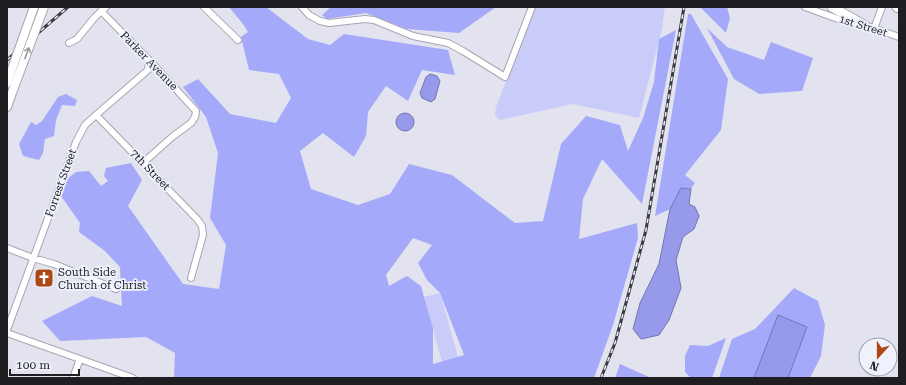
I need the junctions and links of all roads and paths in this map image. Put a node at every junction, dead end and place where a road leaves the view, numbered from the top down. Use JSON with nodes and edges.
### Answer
{"nodes":[{"id":1,"x":34,"y":7,"type":"edge"},
{"id":2,"x":44,"y":7,"type":"edge"},
{"id":3,"x":204,"y":7,"type":"edge"},
{"id":4,"x":302,"y":7,"type":"edge"},
{"id":5,"x":532,"y":7,"type":"edge"},
{"id":6,"x":805,"y":7,"type":"edge"},
{"id":7,"x":832,"y":7,"type":"edge"},
{"id":8,"x":882,"y":7,"type":"edge"},
{"id":9,"x":104,"y":9,"type":"edge"},
{"id":10,"x":862,"y":24,"type":"junction"},
{"id":11,"x":874,"y":29,"type":"junction"},
{"id":12,"x":899,"y":37,"type":"edge"},
{"id":13,"x":238,"y":40,"type":"dead end"},
{"id":14,"x":69,"y":43,"type":"dead end"},
{"id":15,"x":149,"y":60,"type":"junction"},
{"id":16,"x":7,"y":83,"type":"edge"},
{"id":17,"x":7,"y":107,"type":"edge"},
{"id":18,"x":96,"y":115,"type":"junction"},
{"id":19,"x":143,"y":163,"type":"junction"},
{"id":20,"x":7,"y":248,"type":"edge"},
{"id":21,"x":33,"y":258,"type":"junction"},
{"id":22,"x":191,"y":278,"type":"dead end"},
{"id":23,"x":116,"y":289,"type":"dead end"},
{"id":24,"x":7,"y":330,"type":"edge"},
{"id":25,"x":7,"y":333,"type":"edge"},
{"id":26,"x":80,"y":360,"type":"junction"},
{"id":27,"x":73,"y":378,"type":"edge"},
{"id":28,"x":133,"y":378,"type":"edge"}],
"edges":[{"from":1,"to":16,"type":"main road","bridge":true},
{"from":17,"to":2,"type":"main road","one_way":true,"bridge":true},
{"from":3,"to":13,"type":"street"},
{"from":4,"to":5,"type":"street"},
{"from":6,"to":10,"type":"street","name":"1st Street"},
{"from":7,"to":10,"type":"highway"},
{"from":8,"to":11,"type":"street"},
{"from":9,"to":14,"type":"street"},
{"from":9,"to":15,"type":"street","name":"Parker Avenue"},
{"from":10,"to":11,"type":"street","name":"1st Street"},
{"from":11,"to":12,"type":"street","name":"1st Street"},
{"from":15,"to":18,"type":"street","name":"Forrest Street"},
{"from":15,"to":19,"type":"street","name":"Parker Avenue"},
{"from":18,"to":19,"type":"street","name":"7th Street"},
{"from":18,"to":21,"type":"street","name":"Forrest Street"},
{"from":19,"to":22,"type":"street","name":"7th Street"},
{"from":20,"to":21,"type":"street"},
{"from":21,"to":23,"type":"street"},
{"from":21,"to":24,"type":"street","name":"Forrest Street"},
{"from":25,"to":26,"type":"street"},
{"from":26,"to":27,"type":"street"},
{"from":26,"to":28,"type":"street"}]}
